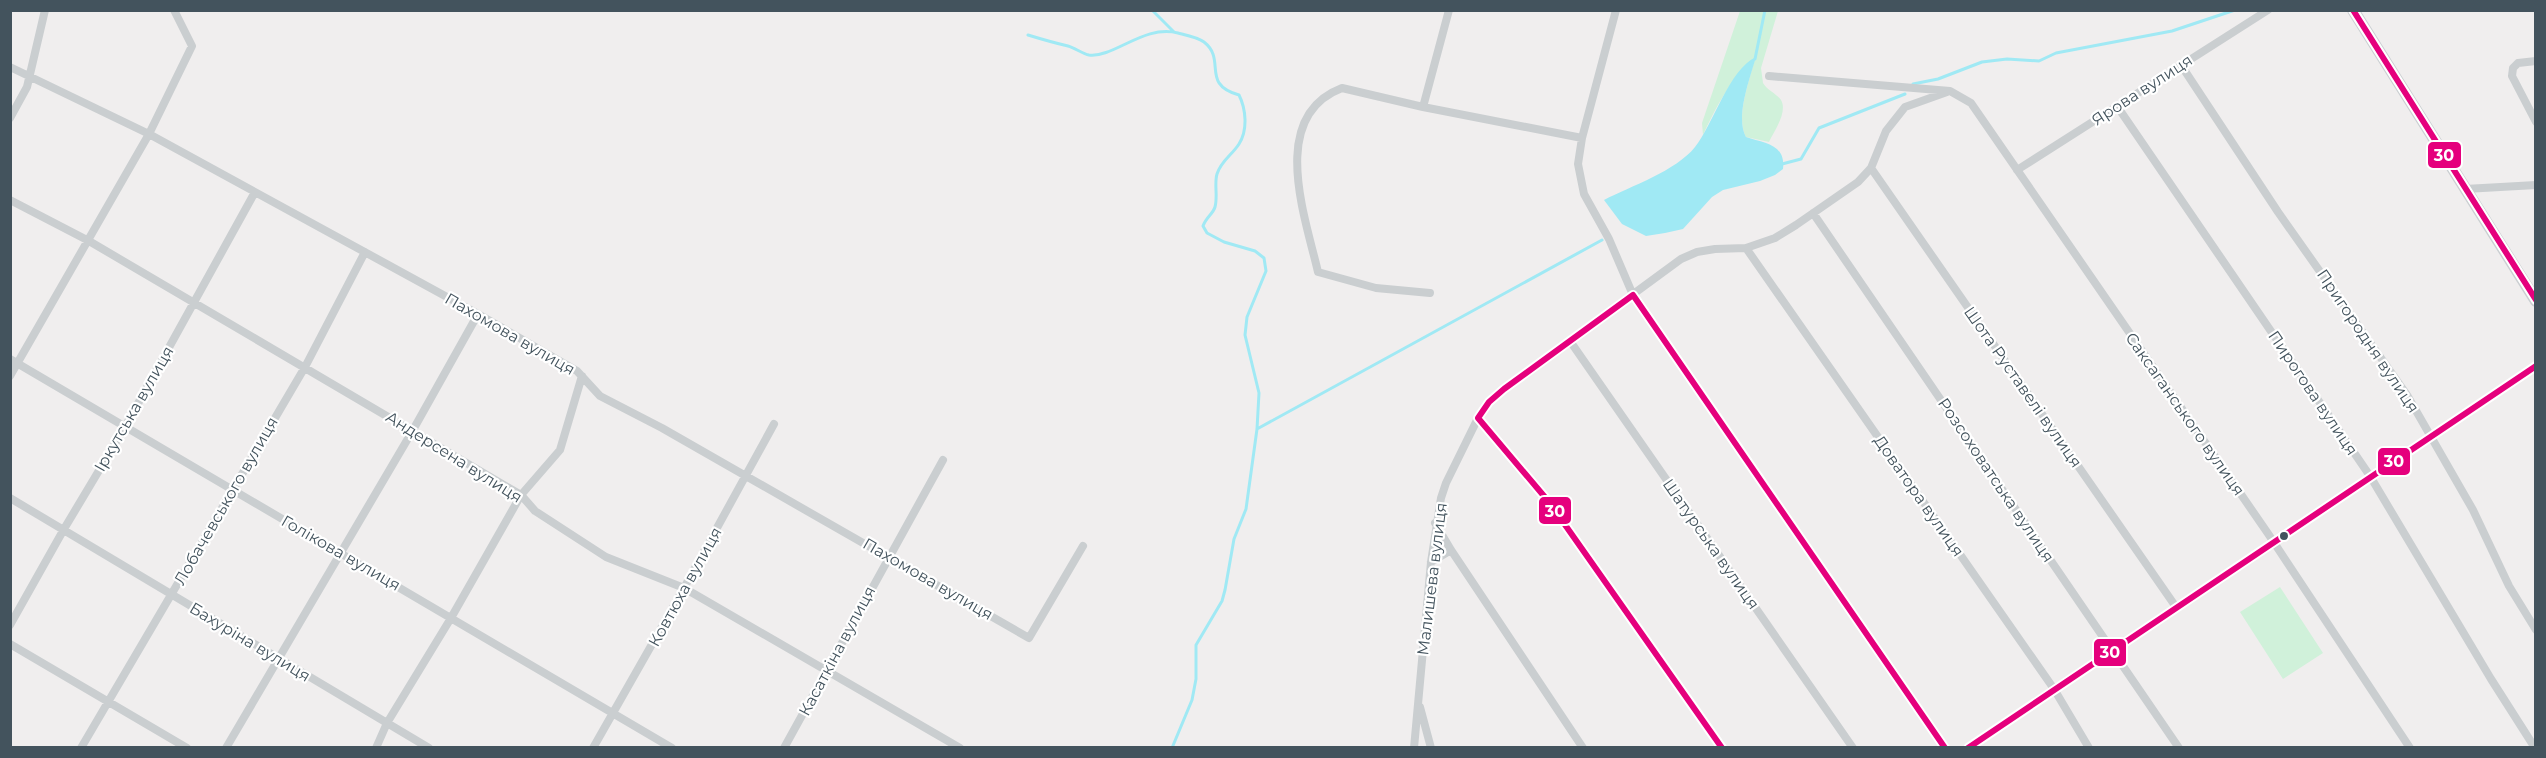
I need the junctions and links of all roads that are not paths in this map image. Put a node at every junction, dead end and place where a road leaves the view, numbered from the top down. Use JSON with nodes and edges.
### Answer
{"nodes":[{"id":1,"x":45,"y":10,"type":"edge"},
{"id":2,"x":174,"y":10,"type":"edge"},
{"id":3,"x":1449,"y":10,"type":"edge"},
{"id":4,"x":1616,"y":10,"type":"edge"},
{"id":5,"x":2268,"y":10,"type":"edge"},
{"id":6,"x":2353,"y":10,"type":"edge"},
{"id":7,"x":2535,"y":61,"type":"edge"},
{"id":8,"x":2181,"y":64,"type":"junction"},
{"id":9,"x":10,"y":67,"type":"edge"},
{"id":10,"x":30,"y":76,"type":"junction"},
{"id":11,"x":1769,"y":76,"type":"dead end"},
{"id":12,"x":1950,"y":91,"type":"junction"},
{"id":13,"x":2117,"y":106,"type":"junction"},
{"id":14,"x":1423,"y":107,"type":"junction"},
{"id":15,"x":10,"y":118,"type":"edge"},
{"id":16,"x":2535,"y":122,"type":"edge"},
{"id":17,"x":149,"y":134,"type":"junction"},
{"id":18,"x":1582,"y":138,"type":"junction"},
{"id":19,"x":1871,"y":168,"type":"junction"},
{"id":20,"x":2017,"y":170,"type":"junction"},
{"id":21,"x":2535,"y":185,"type":"edge"},
{"id":22,"x":2465,"y":189,"type":"junction"},
{"id":23,"x":255,"y":192,"type":"junction"},
{"id":24,"x":10,"y":200,"type":"edge"},
{"id":25,"x":1813,"y":213,"type":"junction"},
{"id":26,"x":89,"y":241,"type":"junction"},
{"id":27,"x":1746,"y":248,"type":"junction"},
{"id":28,"x":365,"y":252,"type":"junction"},
{"id":29,"x":1430,"y":293,"type":"dead end"},
{"id":30,"x":1633,"y":295,"type":"junction"},
{"id":31,"x":2535,"y":301,"type":"edge"},
{"id":32,"x":194,"y":302,"type":"junction"},
{"id":33,"x":478,"y":314,"type":"junction"},
{"id":34,"x":1570,"y":341,"type":"junction"},
{"id":35,"x":14,"y":362,"type":"edge"},
{"id":36,"x":2535,"y":366,"type":"edge"},
{"id":37,"x":305,"y":367,"type":"junction"},
{"id":38,"x":10,"y":376,"type":"edge"},
{"id":39,"x":582,"y":376,"type":"junction"},
{"id":40,"x":1478,"y":418,"type":"junction"},
{"id":41,"x":774,"y":424,"type":"dead end"},
{"id":42,"x":125,"y":427,"type":"junction"},
{"id":43,"x":413,"y":430,"type":"junction"},
{"id":44,"x":2430,"y":436,"type":"junction"},
{"id":45,"x":943,"y":460,"type":"dead end"},
{"id":46,"x":746,"y":476,"type":"junction"},
{"id":47,"x":2370,"y":476,"type":"junction"},
{"id":48,"x":232,"y":489,"type":"junction"},
{"id":49,"x":521,"y":495,"type":"junction"},
{"id":50,"x":10,"y":498,"type":"edge"},
{"id":51,"x":1435,"y":523,"type":"junction"},
{"id":52,"x":64,"y":529,"type":"junction"},
{"id":53,"x":2273,"y":542,"type":"junction"},
{"id":54,"x":1083,"y":546,"type":"dead end"},
{"id":55,"x":1451,"y":550,"type":"junction"},
{"id":56,"x":340,"y":552,"type":"junction"},
{"id":57,"x":888,"y":556,"type":"junction"},
{"id":58,"x":1431,"y":562,"type":"junction"},
{"id":59,"x":684,"y":588,"type":"junction"},
{"id":60,"x":171,"y":595,"type":"junction"},
{"id":61,"x":2176,"y":607,"type":"junction"},
{"id":62,"x":451,"y":618,"type":"junction"},
{"id":63,"x":10,"y":625,"type":"edge"},
{"id":64,"x":2535,"y":630,"type":"edge"},
{"id":65,"x":10,"y":644,"type":"edge"},
{"id":66,"x":2113,"y":649,"type":"junction"},
{"id":67,"x":278,"y":658,"type":"junction"},
{"id":68,"x":826,"y":670,"type":"junction"},
{"id":69,"x":2054,"y":689,"type":"junction"},
{"id":70,"x":1418,"y":700,"type":"junction"},
{"id":71,"x":108,"y":701,"type":"junction"},
{"id":72,"x":614,"y":713,"type":"junction"},
{"id":73,"x":387,"y":723,"type":"junction"},
{"id":74,"x":81,"y":747,"type":"edge"},
{"id":75,"x":187,"y":747,"type":"edge"},
{"id":76,"x":226,"y":747,"type":"edge"},
{"id":77,"x":376,"y":747,"type":"edge"},
{"id":78,"x":429,"y":747,"type":"edge"},
{"id":79,"x":593,"y":747,"type":"edge"},
{"id":80,"x":672,"y":747,"type":"edge"},
{"id":81,"x":784,"y":747,"type":"edge"},
{"id":82,"x":960,"y":747,"type":"edge"},
{"id":83,"x":1414,"y":747,"type":"edge"},
{"id":84,"x":1431,"y":747,"type":"edge"},
{"id":85,"x":1583,"y":747,"type":"edge"},
{"id":86,"x":1722,"y":747,"type":"edge"},
{"id":87,"x":1853,"y":747,"type":"edge"},
{"id":88,"x":1945,"y":747,"type":"edge"},
{"id":89,"x":1967,"y":747,"type":"edge"},
{"id":90,"x":2089,"y":747,"type":"edge"},
{"id":91,"x":2178,"y":747,"type":"edge"},
{"id":92,"x":2410,"y":747,"type":"edge"},
{"id":93,"x":2535,"y":747,"type":"edge"}],
"edges":[{"from":1,"to":10,"type":"street"},
{"from":2,"to":17,"type":"street"},
{"from":3,"to":14,"type":"street"},
{"from":4,"to":18,"type":"street"},
{"from":5,"to":8,"type":"street","name":"Ярова вулиця"},
{"from":6,"to":22,"type":"main road"},
{"from":7,"to":16,"type":"street"},
{"from":8,"to":13,"type":"street","name":"Ярова вулиця"},
{"from":8,"to":44,"type":"street","name":"Пригородня вулиця"},
{"from":9,"to":10,"type":"street","name":"Пахомова вулиця"},
{"from":10,"to":15,"type":"street"},
{"from":10,"to":17,"type":"street","name":"Пахомова вулиця"},
{"from":11,"to":12,"type":"street"},
{"from":12,"to":19,"type":"street"},
{"from":12,"to":20,"type":"street","name":"Саксаганського вулиця"},
{"from":13,"to":20,"type":"street","name":"Ярова вулиця"},
{"from":13,"to":47,"type":"street","name":"Пирогова вулиця"},
{"from":14,"to":18,"type":"street"},
{"from":14,"to":29,"type":"street"},
{"from":17,"to":23,"type":"street","name":"Пахомова вулиця"},
{"from":17,"to":26,"type":"street"},
{"from":18,"to":30,"type":"street"},
{"from":19,"to":25,"type":"street","name":"Малишева вулиця"},
{"from":19,"to":61,"type":"street","name":"Шота Руставелі вулиця"},
{"from":20,"to":53,"type":"street","name":"Саксаганського вулиця"},
{"from":21,"to":22,"type":"street"},
{"from":22,"to":31,"type":"main road"},
{"from":23,"to":28,"type":"street","name":"Пахомова вулиця"},
{"from":23,"to":32,"type":"street","name":"Іркутська вулиця"},
{"from":24,"to":26,"type":"street","name":"Андерсена вулиця"},
{"from":25,"to":27,"type":"street","name":"Малишева вулиця"},
{"from":25,"to":66,"type":"street","name":"Розсоховатська вулиця"},
{"from":26,"to":32,"type":"street","name":"Андерсена вулиця"},
{"from":26,"to":35,"type":"street"},
{"from":27,"to":30,"type":"street","name":"Малишева вулиця"},
{"from":27,"to":69,"type":"street","name":"Доватора вулиця"},
{"from":28,"to":33,"type":"street","name":"Пахомова вулиця"},
{"from":28,"to":37,"type":"street","name":"Лобачевського вулиця"},
{"from":30,"to":34,"type":"street","name":"Малишева вулиця"},
{"from":30,"to":88,"type":"street"},
{"from":32,"to":37,"type":"street","name":"Андерсена вулиця"},
{"from":32,"to":42,"type":"street","name":"Іркутська вулиця"},
{"from":33,"to":39,"type":"street","name":"Пахомова вулиця"},
{"from":33,"to":43,"type":"street"},
{"from":34,"to":40,"type":"street","name":"Малишева вулиця"},
{"from":34,"to":87,"type":"street","name":"Шатурська вулиця"},
{"from":35,"to":38,"type":"street"},
{"from":35,"to":42,"type":"street","name":"Голікова вулиця"},
{"from":36,"to":44,"type":"street"},
{"from":37,"to":43,"type":"street","name":"Андерсена вулиця"},
{"from":37,"to":48,"type":"street","name":"Лобачевського вулиця"},
{"from":39,"to":46,"type":"street","name":"Пахомова вулиця"},
{"from":39,"to":49,"type":"street"},
{"from":40,"to":51,"type":"street","name":"Малишева вулиця"},
{"from":40,"to":86,"type":"street"},
{"from":41,"to":46,"type":"street","name":"Ковтюха вулиця"},
{"from":42,"to":48,"type":"street","name":"Голікова вулиця"},
{"from":42,"to":52,"type":"street","name":"Іркутська вулиця"},
{"from":43,"to":49,"type":"street","name":"Андерсена вулиця"},
{"from":43,"to":56,"type":"street"},
{"from":44,"to":47,"type":"street"},
{"from":44,"to":64,"type":"street","name":"Пригородня вулиця"},
{"from":45,"to":57,"type":"street","name":"Касаткіна вулиця"},
{"from":46,"to":57,"type":"street","name":"Пахомова вулиця"},
{"from":46,"to":59,"type":"street","name":"Ковтюха вулиця"},
{"from":47,"to":53,"type":"street"},
{"from":47,"to":93,"type":"street","name":"Пирогова вулиця"},
{"from":48,"to":56,"type":"street","name":"Голікова вулиця"},
{"from":48,"to":60,"type":"street","name":"Лобачевського вулиця"},
{"from":49,"to":59,"type":"street","name":"Андерсена вулиця"},
{"from":49,"to":62,"type":"street"},
{"from":50,"to":52,"type":"street","name":"Бахуріна вулиця"},
{"from":51,"to":55,"type":"street"},
{"from":51,"to":58,"type":"street","name":"Малишева вулиця"},
{"from":52,"to":60,"type":"street","name":"Бахуріна вулиця"},
{"from":52,"to":63,"type":"street","name":"Іркутська вулиця"},
{"from":53,"to":61,"type":"street"},
{"from":53,"to":92,"type":"street","name":"Саксаганського вулиця"},
{"from":54,"to":57,"type":"street","name":"Пахомова вулиця"},
{"from":55,"to":58,"type":"street"},
{"from":55,"to":85,"type":"street"},
{"from":56,"to":62,"type":"street","name":"Голікова вулиця"},
{"from":56,"to":67,"type":"street"},
{"from":57,"to":68,"type":"street","name":"Касаткіна вулиця"},
{"from":58,"to":70,"type":"street","name":"Малишева вулиця"},
{"from":59,"to":68,"type":"street","name":"Андерсена вулиця"},
{"from":59,"to":72,"type":"street","name":"Ковтюха вулиця"},
{"from":60,"to":67,"type":"street","name":"Бахуріна вулиця"},
{"from":60,"to":71,"type":"street","name":"Лобачевського вулиця"},
{"from":61,"to":66,"type":"street"},
{"from":62,"to":72,"type":"street","name":"Голікова вулиця"},
{"from":62,"to":73,"type":"street"},
{"from":65,"to":71,"type":"street"},
{"from":66,"to":69,"type":"street"},
{"from":66,"to":91,"type":"street","name":"Розсоховатська вулиця"},
{"from":67,"to":73,"type":"street","name":"Бахуріна вулиця"},
{"from":67,"to":76,"type":"street"},
{"from":68,"to":81,"type":"street","name":"Касаткіна вулиця"},
{"from":68,"to":82,"type":"street","name":"Андерсена вулиця"},
{"from":69,"to":89,"type":"street"},
{"from":69,"to":90,"type":"street","name":"Доватора вулиця"},
{"from":70,"to":83,"type":"street","name":"Малишева вулиця"},
{"from":70,"to":84,"type":"street"},
{"from":71,"to":74,"type":"street","name":"Лобачевського вулиця"},
{"from":71,"to":75,"type":"street"},
{"from":72,"to":79,"type":"street","name":"Ковтюха вулиця"},
{"from":72,"to":80,"type":"street","name":"Голікова вулиця"},
{"from":73,"to":77,"type":"street"},
{"from":73,"to":78,"type":"street","name":"Бахуріна вулиця"}]}
